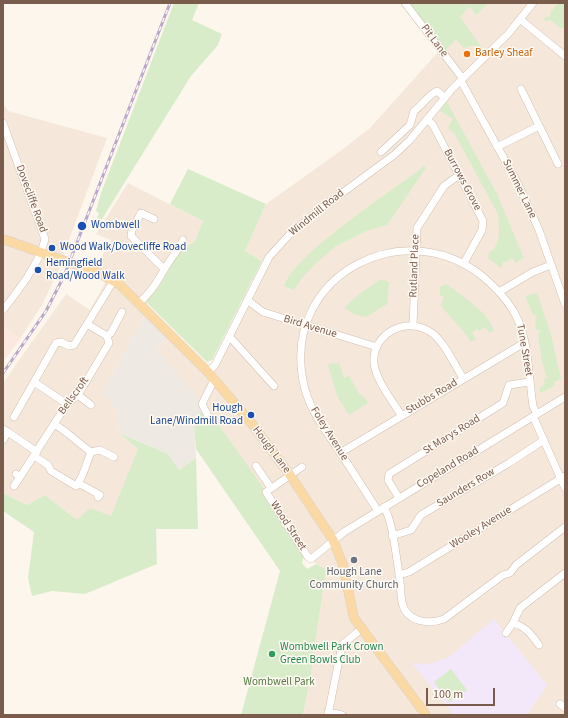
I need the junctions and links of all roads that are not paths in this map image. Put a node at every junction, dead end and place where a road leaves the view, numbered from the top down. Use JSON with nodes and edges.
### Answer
{"nodes":[{"id":1,"x":405,"y":3,"type":"edge"},
{"id":2,"x":533,"y":3,"type":"edge"},
{"id":3,"x":521,"y":20,"type":"junction"},
{"id":4,"x":564,"y":54,"type":"edge"},
{"id":5,"x":462,"y":80,"type":"junction"},
{"id":6,"x":521,"y":89,"type":"dead end"},
{"id":7,"x":445,"y":98,"type":"junction"},
{"id":8,"x":427,"y":119,"type":"junction"},
{"id":9,"x":3,"y":122,"type":"edge"},
{"id":10,"x":539,"y":126,"type":"junction"},
{"id":11,"x":497,"y":147,"type":"junction"},
{"id":12,"x":381,"y":152,"type":"dead end"},
{"id":13,"x":558,"y":164,"type":"dead end"},
{"id":14,"x":459,"y":175,"type":"junction"},
{"id":15,"x":154,"y":219,"type":"dead end"},
{"id":16,"x":3,"y":239,"type":"edge"},
{"id":17,"x":183,"y":240,"type":"dead end"},
{"id":18,"x":415,"y":250,"type":"junction"},
{"id":19,"x":40,"y":252,"type":"junction"},
{"id":20,"x":464,"y":263,"type":"junction"},
{"id":21,"x":551,"y":265,"type":"junction"},
{"id":22,"x":164,"y":269,"type":"junction"},
{"id":23,"x":114,"y":280,"type":"junction"},
{"id":24,"x":499,"y":292,"type":"junction"},
{"id":25,"x":247,"y":300,"type":"junction"},
{"id":26,"x":139,"y":303,"type":"junction"},
{"id":27,"x":565,"y":304,"type":"edge"},
{"id":28,"x":3,"y":310,"type":"edge"},
{"id":29,"x":122,"y":312,"type":"dead end"},
{"id":30,"x":119,"y":319,"type":"junction"},
{"id":31,"x":127,"y":323,"type":"dead end"},
{"id":32,"x":88,"y":324,"type":"junction"},
{"id":33,"x":306,"y":325,"type":"junction"},
{"id":34,"x":412,"y":325,"type":"junction"},
{"id":35,"x":107,"y":336,"type":"junction"},
{"id":36,"x":229,"y":336,"type":"junction"},
{"id":37,"x":524,"y":343,"type":"junction"},
{"id":38,"x":377,"y":347,"type":"junction"},
{"id":39,"x":212,"y":375,"type":"junction"},
{"id":40,"x":463,"y":378,"type":"junction"},
{"id":41,"x":34,"y":382,"type":"junction"},
{"id":42,"x":530,"y":382,"type":"junction"},
{"id":43,"x":274,"y":386,"type":"dead end"},
{"id":44,"x":78,"y":395,"type":"junction"},
{"id":45,"x":565,"y":397,"type":"edge"},
{"id":46,"x":67,"y":404,"type":"junction"},
{"id":47,"x":91,"y":405,"type":"dead end"},
{"id":48,"x":401,"y":415,"type":"junction"},
{"id":49,"x":535,"y":415,"type":"junction"},
{"id":50,"x":14,"y":417,"type":"dead end"},
{"id":51,"x":211,"y":422,"type":"dead end"},
{"id":52,"x":54,"y":424,"type":"junction"},
{"id":53,"x":5,"y":431,"type":"edge"},
{"id":54,"x":3,"y":440,"type":"edge"},
{"id":55,"x":544,"y":440,"type":"junction"},
{"id":56,"x":91,"y":452,"type":"junction"},
{"id":57,"x":340,"y":452,"type":"junction"},
{"id":58,"x":36,"y":454,"type":"junction"},
{"id":59,"x":114,"y":457,"type":"dead end"},
{"id":60,"x":256,"y":466,"type":"dead end"},
{"id":61,"x":302,"y":467,"type":"dead end"},
{"id":62,"x":290,"y":475,"type":"junction"},
{"id":63,"x":563,"y":477,"type":"edge"},
{"id":64,"x":78,"y":483,"type":"junction"},
{"id":65,"x":14,"y":486,"type":"dead end"},
{"id":66,"x":271,"y":488,"type":"junction"},
{"id":67,"x":565,"y":488,"type":"edge"},
{"id":68,"x":98,"y":497,"type":"dead end"},
{"id":69,"x":399,"y":498,"type":"junction"},
{"id":70,"x":381,"y":509,"type":"junction"},
{"id":71,"x":565,"y":527,"type":"edge"},
{"id":72,"x":392,"y":536,"type":"junction"},
{"id":73,"x":333,"y":540,"type":"junction"},
{"id":74,"x":565,"y":573,"type":"edge"},
{"id":75,"x":399,"y":575,"type":"junction"},
{"id":76,"x":513,"y":623,"type":"junction"},
{"id":77,"x":361,"y":629,"type":"junction"},
{"id":78,"x":506,"y":633,"type":"dead end"},
{"id":79,"x":539,"y":644,"type":"dead end"},
{"id":80,"x":328,"y":713,"type":"edge"},
{"id":81,"x":342,"y":715,"type":"edge"},
{"id":82,"x":426,"y":715,"type":"edge"}],
"edges":[{"from":1,"to":5,"type":"street","name":"Pit Lane"},
{"from":2,"to":3,"type":"street","name":"Windmill Road"},
{"from":3,"to":4,"type":"street"},
{"from":3,"to":5,"type":"street","name":"Windmill Road"},
{"from":5,"to":7,"type":"street","name":"Windmill Road"},
{"from":5,"to":11,"type":"street","name":"Summer Lane"},
{"from":6,"to":10,"type":"street"},
{"from":7,"to":8,"type":"street","name":"Windmill Road"},
{"from":7,"to":12,"type":"street"},
{"from":8,"to":14,"type":"street","name":"Burrows Grove"},
{"from":8,"to":25,"type":"street","name":"Windmill Road"},
{"from":9,"to":19,"type":"street","name":"Dovecliffe Road"},
{"from":10,"to":11,"type":"street"},
{"from":10,"to":13,"type":"street"},
{"from":11,"to":21,"type":"street","name":"Summer Lane"},
{"from":14,"to":18,"type":"street","name":"Rutland Place"},
{"from":14,"to":20,"type":"street","name":"Burrows Grove"},
{"from":15,"to":22,"type":"street"},
{"from":16,"to":19,"type":"main road","name":"Hough Lane"},
{"from":17,"to":22,"type":"street"},
{"from":18,"to":20,"type":"street","name":"Tune Street"},
{"from":18,"to":33,"type":"street","name":"Foley Avenue"},
{"from":18,"to":34,"type":"street","name":"Rutland Place"},
{"from":19,"to":23,"type":"main road","name":"Hough Lane","bridge":true},
{"from":19,"to":28,"type":"street","name":"Dovecliffe Road"},
{"from":20,"to":24,"type":"street","name":"Tune Street"},
{"from":21,"to":24,"type":"street"},
{"from":21,"to":27,"type":"street","name":"Summer Lane"},
{"from":22,"to":26,"type":"street"},
{"from":23,"to":26,"type":"main road","name":"Hough Lane"},
{"from":23,"to":32,"type":"street"},
{"from":24,"to":37,"type":"street","name":"Tune Street"},
{"from":25,"to":33,"type":"street","name":"Bird Avenue"},
{"from":25,"to":36,"type":"street","name":"Windmill Road"},
{"from":26,"to":39,"type":"main road","name":"Hough Lane"},
{"from":29,"to":30,"type":"street"},
{"from":30,"to":31,"type":"street"},
{"from":30,"to":35,"type":"street"},
{"from":32,"to":35,"type":"street"},
{"from":32,"to":41,"type":"street"},
{"from":33,"to":38,"type":"street","name":"Bird Avenue"},
{"from":33,"to":57,"type":"street","name":"Foley Avenue"},
{"from":34,"to":38,"type":"street"},
{"from":34,"to":40,"type":"street"},
{"from":35,"to":44,"type":"street","name":"Bellscroft"},
{"from":36,"to":39,"type":"street","name":"Windmill Road"},
{"from":36,"to":43,"type":"street"},
{"from":37,"to":40,"type":"street","name":"Stubbs Road"},
{"from":37,"to":42,"type":"street","name":"Tune Street"},
{"from":38,"to":48,"type":"street"},
{"from":39,"to":51,"type":"street","name":"Windmill Road"},
{"from":39,"to":62,"type":"main road","name":"Hough Lane"},
{"from":40,"to":48,"type":"street","name":"Stubbs Road"},
{"from":41,"to":46,"type":"street"},
{"from":41,"to":50,"type":"street"},
{"from":42,"to":49,"type":"street","name":"Tune Street"},
{"from":42,"to":69,"type":"street","name":"St Marys Road"},
{"from":44,"to":46,"type":"street","name":"Bellscroft"},
{"from":44,"to":47,"type":"street"},
{"from":45,"to":49,"type":"street","name":"Copeland Road"},
{"from":46,"to":52,"type":"street","name":"Bellscroft"},
{"from":48,"to":57,"type":"street","name":"Stubbs Road"},
{"from":49,"to":55,"type":"street","name":"Tune Street"},
{"from":49,"to":69,"type":"street","name":"Copeland Road"},
{"from":52,"to":56,"type":"street"},
{"from":52,"to":58,"type":"street","name":"Bellscroft"},
{"from":53,"to":54,"type":"street"},
{"from":53,"to":58,"type":"street"},
{"from":55,"to":63,"type":"street","name":"Tune Street"},
{"from":55,"to":72,"type":"street","name":"Saunders Row"},
{"from":56,"to":59,"type":"street"},
{"from":56,"to":64,"type":"street"},
{"from":57,"to":70,"type":"street","name":"Foley Avenue"},
{"from":58,"to":64,"type":"street"},
{"from":58,"to":65,"type":"street","name":"Bellscroft"},
{"from":60,"to":66,"type":"street"},
{"from":61,"to":62,"type":"street","name":"Wood Street"},
{"from":62,"to":66,"type":"street","name":"Wood Street"},
{"from":62,"to":73,"type":"main road","name":"Hough Lane"},
{"from":63,"to":67,"type":"street","name":"Tune Street"},
{"from":63,"to":75,"type":"street","name":"Wooley Avenue"},
{"from":64,"to":68,"type":"street"},
{"from":66,"to":73,"type":"street","name":"Wood Street"},
{"from":69,"to":70,"type":"street","name":"Copeland Road"},
{"from":70,"to":72,"type":"street","name":"Foley Avenue"},
{"from":70,"to":73,"type":"street","name":"Copeland Road"},
{"from":71,"to":75,"type":"street","name":"Foley Avenue"},
{"from":72,"to":75,"type":"street","name":"Foley Avenue"},
{"from":73,"to":77,"type":"main road","name":"Hough Lane"},
{"from":74,"to":76,"type":"street"},
{"from":76,"to":78,"type":"street"},
{"from":76,"to":79,"type":"street"},
{"from":77,"to":80,"type":"street"},
{"from":77,"to":82,"type":"main road","name":"Hough Lane"},
{"from":80,"to":81,"type":"street"}]}
